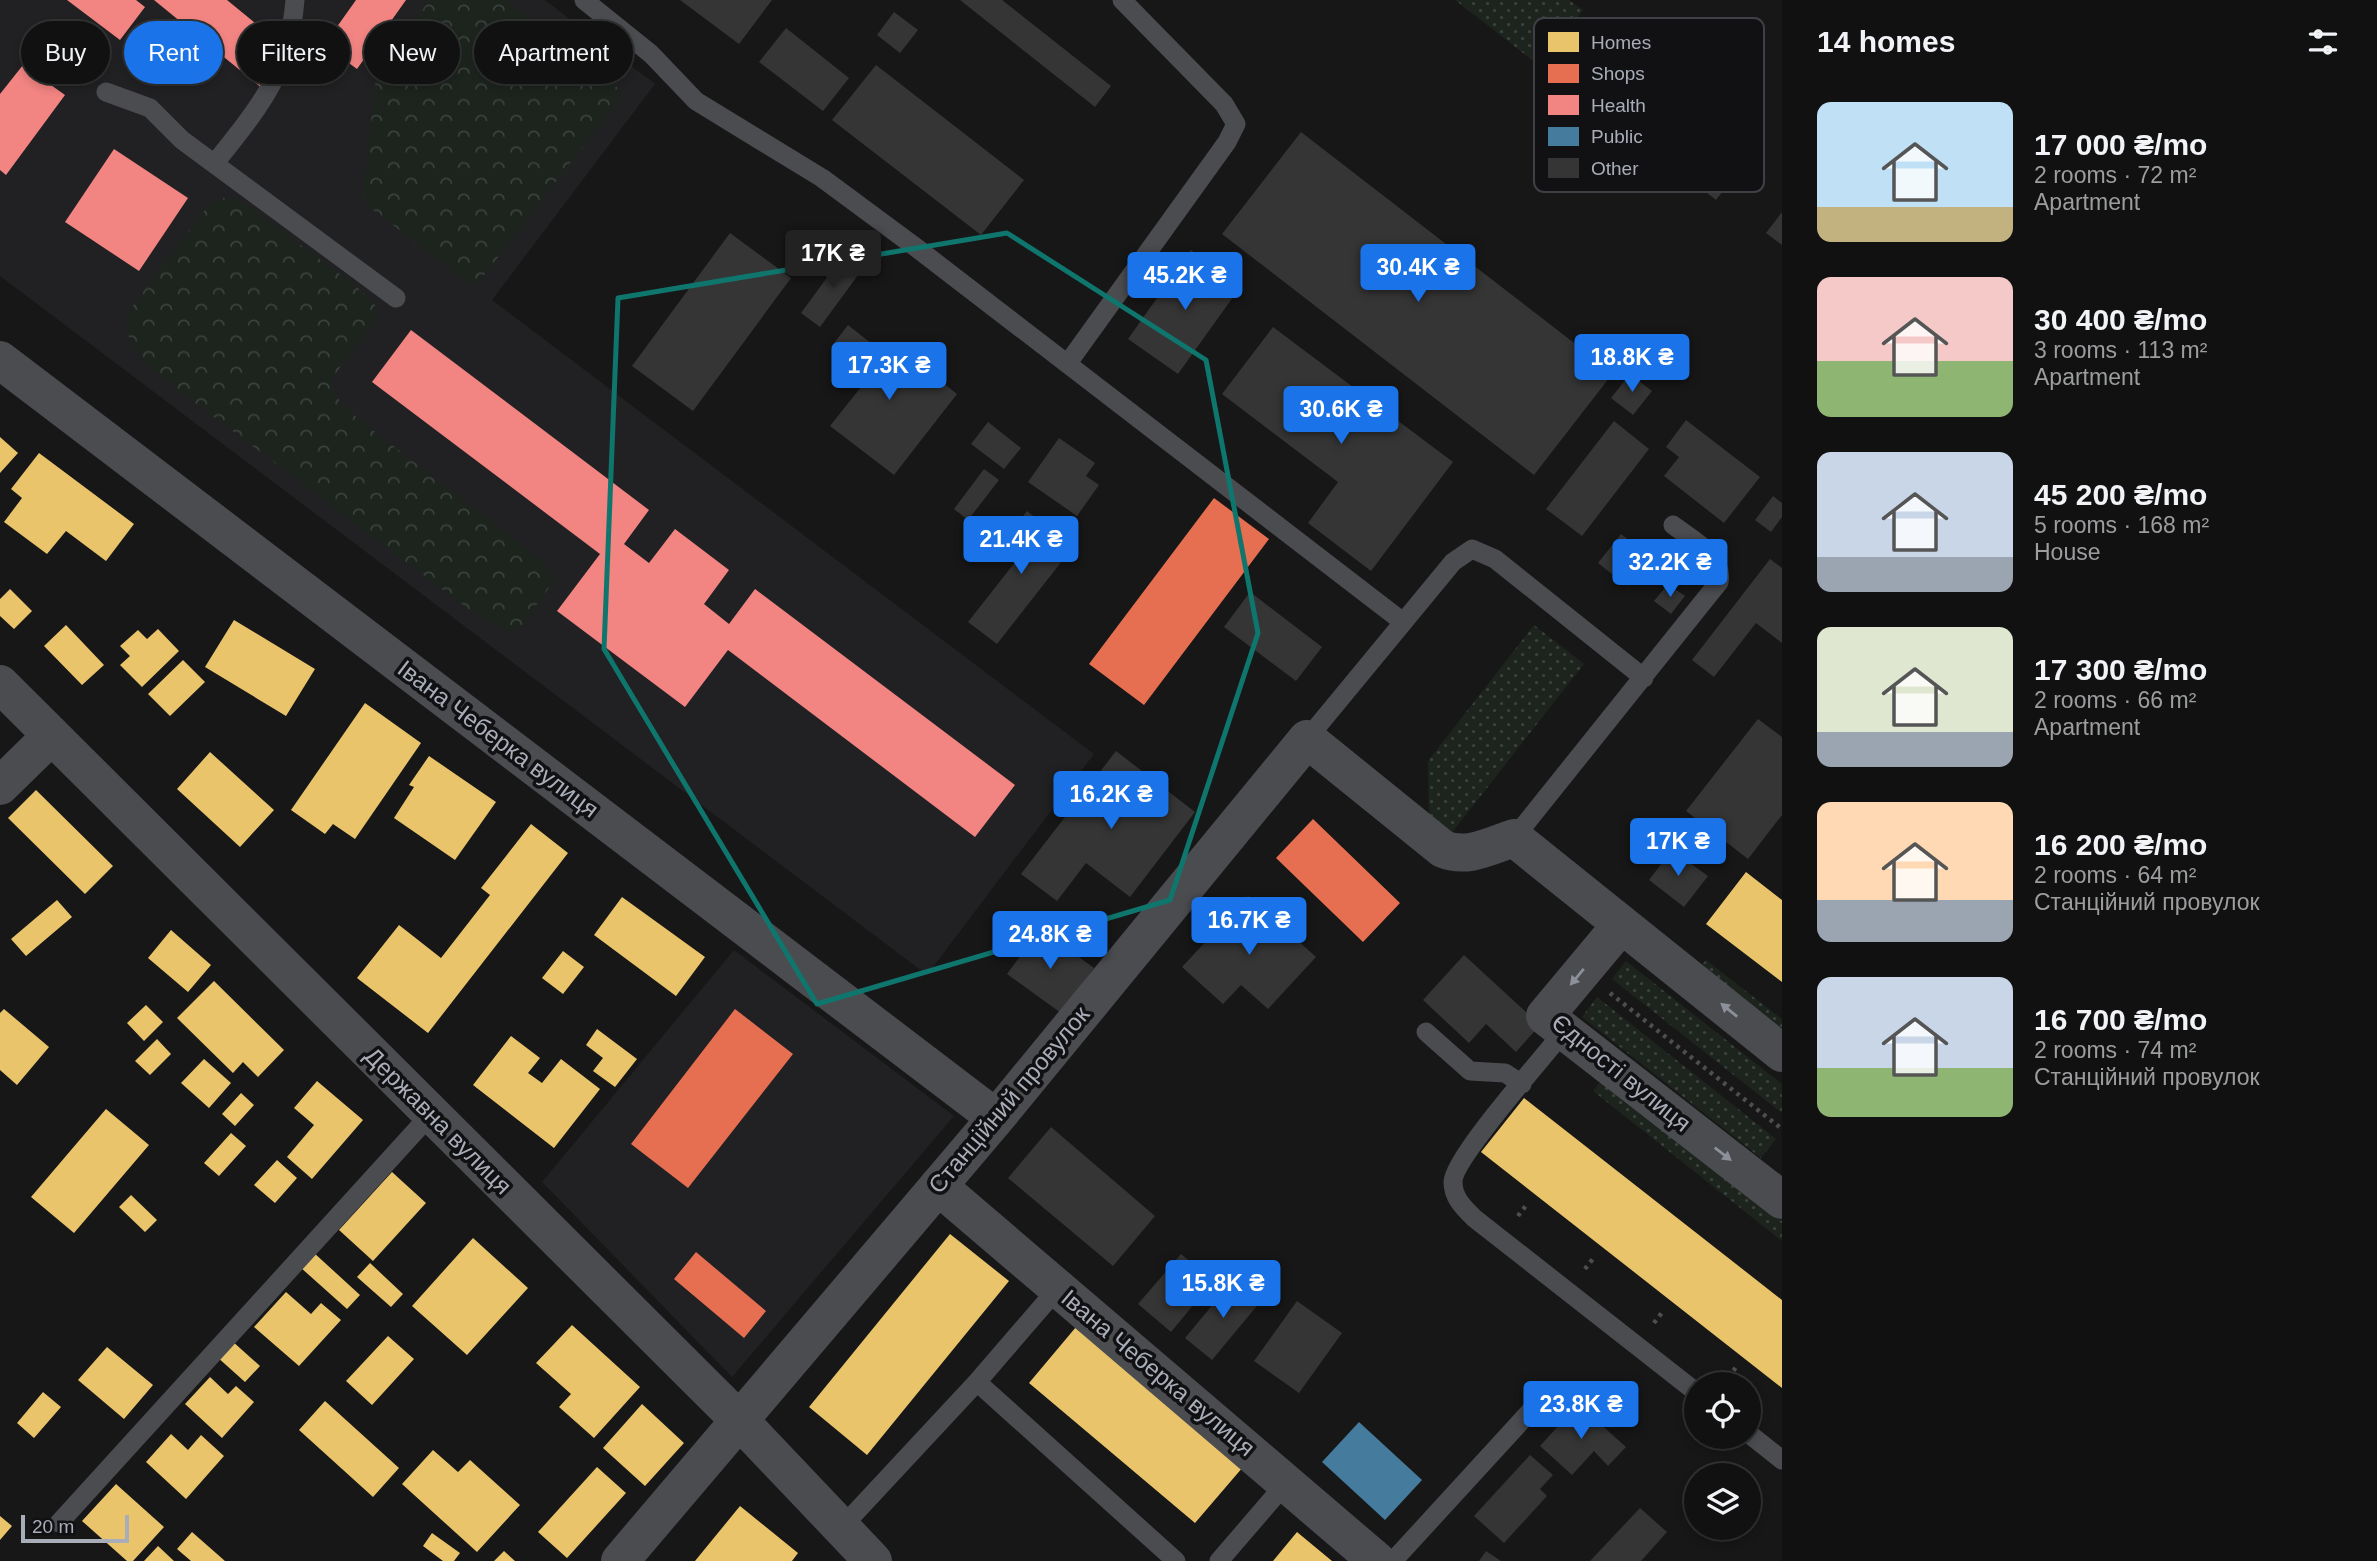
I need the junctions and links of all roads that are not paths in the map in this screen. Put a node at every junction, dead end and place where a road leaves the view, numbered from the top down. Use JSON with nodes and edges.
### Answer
{"nodes":[{"id":1,"x":295,"y":0,"type":"edge"},
{"id":2,"x":584,"y":0,"type":"edge"},
{"id":3,"x":1122,"y":0,"type":"edge"},
{"id":4,"x":106,"y":92,"type":"dead end"},
{"id":5,"x":215,"y":163,"type":"junction"},
{"id":6,"x":396,"y":298,"type":"dead end"},
{"id":7,"x":0,"y":360,"type":"edge"},
{"id":8,"x":1068,"y":363,"type":"junction"},
{"id":9,"x":1673,"y":525,"type":"dead end"},
{"id":10,"x":1403,"y":622,"type":"junction"},
{"id":11,"x":1644,"y":678,"type":"junction"},
{"id":12,"x":0,"y":684,"type":"edge"},
{"id":13,"x":51,"y":736,"type":"junction"},
{"id":14,"x":1307,"y":739,"type":"junction"},
{"id":15,"x":0,"y":786,"type":"edge"},
{"id":16,"x":1514,"y":838,"type":"junction"},
{"id":17,"x":1621,"y":925,"type":"junction"},
{"id":18,"x":1564,"y":1031,"type":"junction"},
{"id":19,"x":1426,"y":1032,"type":"dead end"},
{"id":20,"x":1782,"y":1053,"type":"edge"},
{"id":21,"x":1522,"y":1084,"type":"junction"},
{"id":22,"x":431,"y":1114,"type":"junction"},
{"id":23,"x":996,"y":1118,"type":"junction"},
{"id":24,"x":938,"y":1186,"type":"junction"},
{"id":25,"x":1782,"y":1200,"type":"edge"},
{"id":26,"x":1058,"y":1288,"type":"junction"},
{"id":27,"x":977,"y":1382,"type":"junction"},
{"id":28,"x":1684,"y":1382,"type":"edge"},
{"id":29,"x":1546,"y":1394,"type":"dead end"},
{"id":30,"x":739,"y":1420,"type":"junction"},
{"id":31,"x":1761,"y":1443,"type":"edge"},
{"id":32,"x":1782,"y":1460,"type":"edge"},
{"id":33,"x":1287,"y":1482,"type":"junction"},
{"id":34,"x":59,"y":1523,"type":"dead end"},
{"id":35,"x":860,"y":1551,"type":"edge"},
{"id":36,"x":620,"y":1561,"type":"edge"},
{"id":37,"x":1176,"y":1561,"type":"edge"},
{"id":38,"x":1219,"y":1561,"type":"edge"},
{"id":39,"x":1377,"y":1561,"type":"edge"},
{"id":40,"x":1393,"y":1561,"type":"edge"}],
"edges":[{"from":1,"to":5,"type":"lane"},
{"from":2,"to":8,"type":"lane"},
{"from":3,"to":8,"type":"lane"},
{"from":4,"to":5,"type":"lane"},
{"from":5,"to":6,"type":"lane"},
{"from":7,"to":23,"type":"street","name":"Івана Чеберка вулиця"},
{"from":8,"to":10,"type":"lane"},
{"from":9,"to":11,"type":"lane"},
{"from":10,"to":11,"type":"lane"},
{"from":10,"to":14,"type":"lane"},
{"from":11,"to":16,"type":"lane"},
{"from":12,"to":13,"type":"street","name":"Державна вулиця"},
{"from":13,"to":15,"type":"street"},
{"from":13,"to":22,"type":"street","name":"Державна вулиця"},
{"from":14,"to":16,"type":"street"},
{"from":14,"to":23,"type":"street","name":"Станційний провулок"},
{"from":16,"to":17,"type":"street"},
{"from":17,"to":18,"type":"street","name":"Єдності вулиця","one_way":true},
{"from":20,"to":17,"type":"street","one_way":true},
{"from":18,"to":21,"type":"lane"},
{"from":18,"to":25,"type":"street","name":"Єдності вулиця","one_way":true},
{"from":19,"to":21,"type":"lane"},
{"from":21,"to":28,"type":"lane"},
{"from":22,"to":30,"type":"street","name":"Державна вулиця"},
{"from":22,"to":34,"type":"lane"},
{"from":23,"to":24,"type":"street","name":"Станційний провулок"},
{"from":24,"to":26,"type":"street","name":"Івана Чеберка вулиця"},
{"from":24,"to":30,"type":"street","name":"Станційний провулок"},
{"from":26,"to":27,"type":"lane"},
{"from":26,"to":33,"type":"street","name":"Івана Чеберка вулиця"},
{"from":27,"to":35,"type":"lane"},
{"from":27,"to":37,"type":"lane"},
{"from":29,"to":40,"type":"lane"},
{"from":30,"to":35,"type":"street","name":"Державна вулиця"},
{"from":30,"to":36,"type":"street","name":"Станційний провулок"},
{"from":31,"to":32,"type":"lane"},
{"from":33,"to":38,"type":"lane"},
{"from":33,"to":39,"type":"street","name":"Івана Чеберка вулиця"}]}
